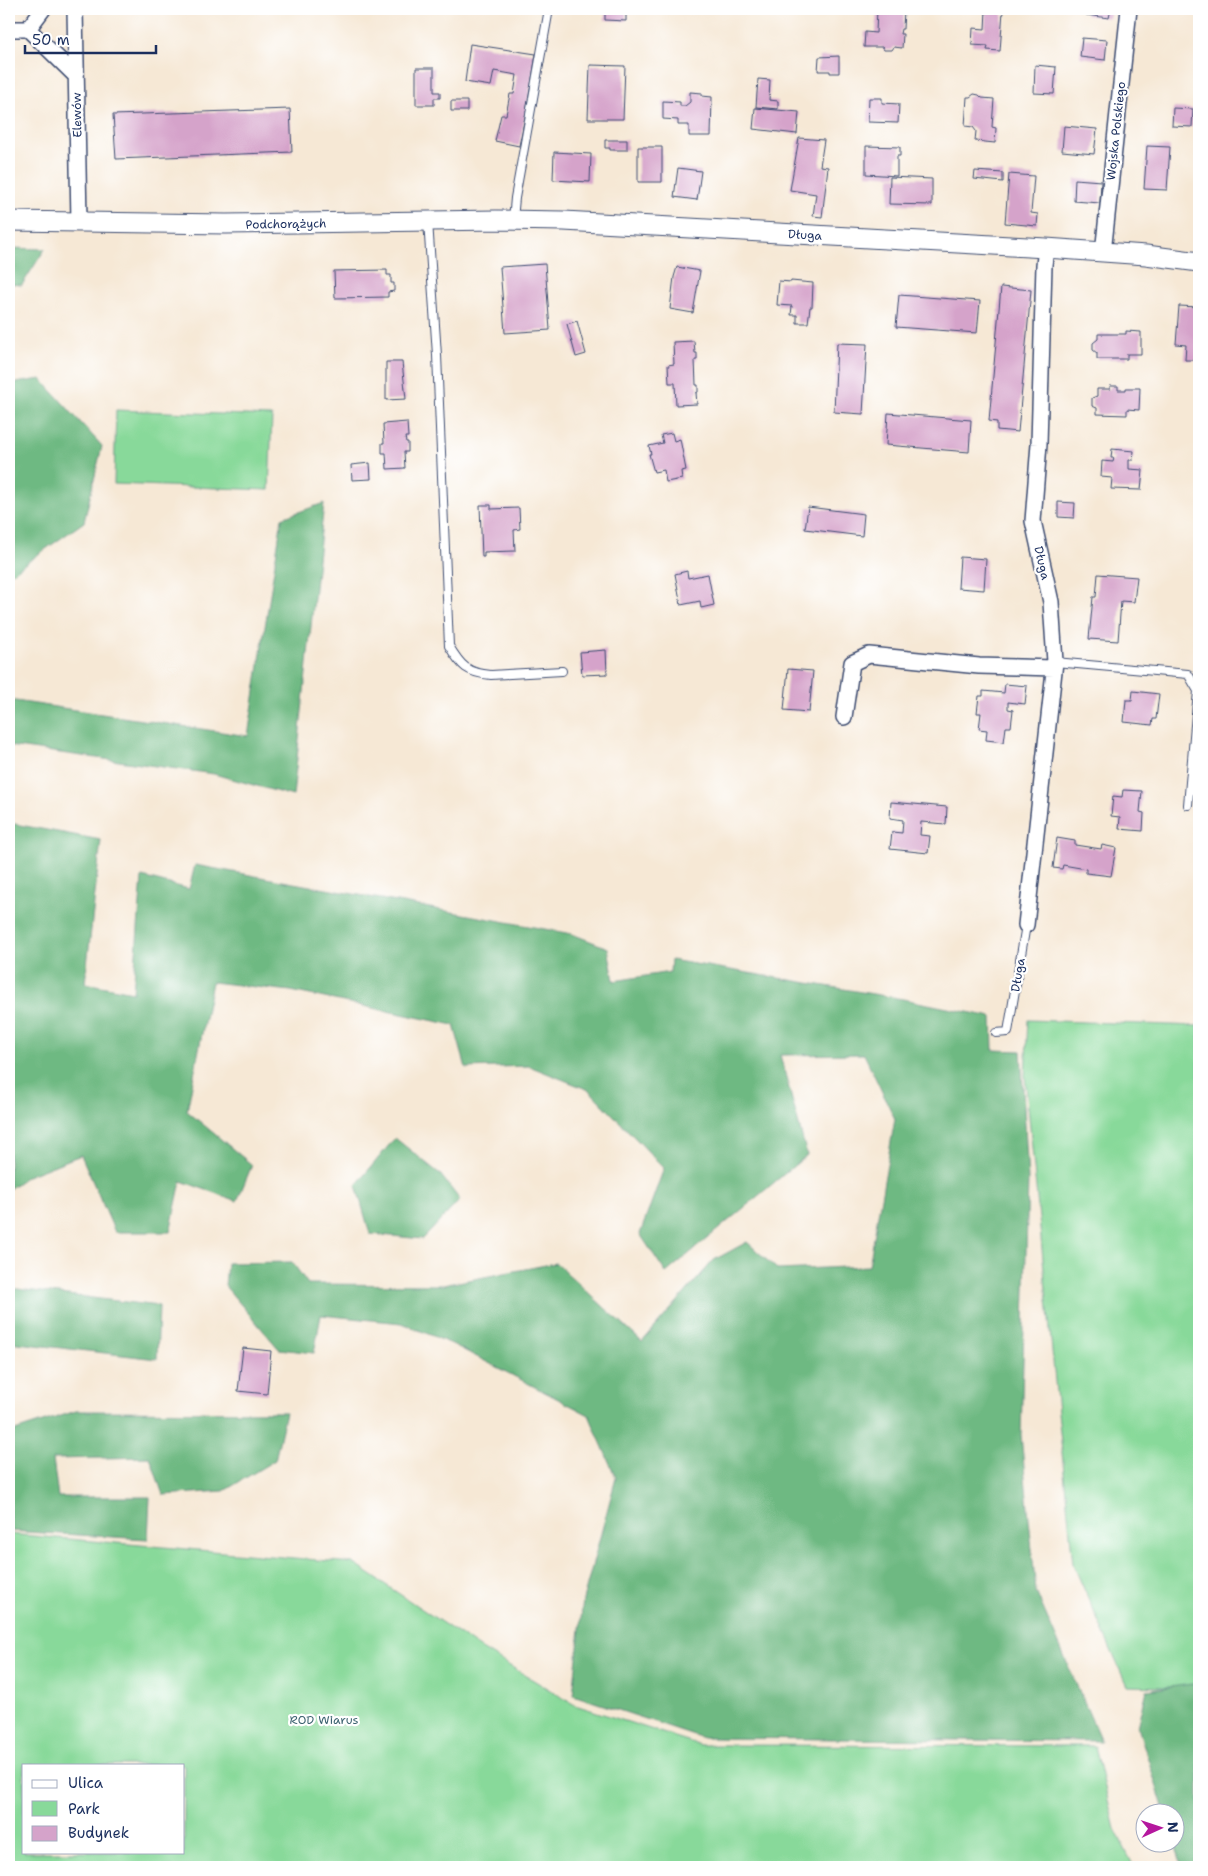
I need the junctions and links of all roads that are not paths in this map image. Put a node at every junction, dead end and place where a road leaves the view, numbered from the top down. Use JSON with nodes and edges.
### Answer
{"nodes":[{"id":1,"x":44,"y":9,"type":"edge"},
{"id":2,"x":75,"y":9,"type":"edge"},
{"id":3,"x":549,"y":9,"type":"edge"},
{"id":4,"x":1129,"y":9,"type":"edge"},
{"id":5,"x":28,"y":28,"type":"junction"},
{"id":6,"x":9,"y":29,"type":"edge"},
{"id":7,"x":76,"y":76,"type":"junction"},
{"id":8,"x":514,"y":220,"type":"junction"},
{"id":9,"x":9,"y":221,"type":"edge"},
{"id":10,"x":79,"y":221,"type":"junction"},
{"id":11,"x":428,"y":221,"type":"junction"},
{"id":12,"x":564,"y":221,"type":"joint"},
{"id":13,"x":1046,"y":248,"type":"junction"},
{"id":14,"x":1103,"y":252,"type":"junction"},
{"id":15,"x":1199,"y":262,"type":"edge"},
{"id":16,"x":1054,"y":665,"type":"junction"},
{"id":17,"x":562,"y":671,"type":"dead end"},
{"id":18,"x":844,"y":717,"type":"dead end"},
{"id":19,"x":1188,"y":805,"type":"dead end"},
{"id":20,"x":1026,"y":924,"type":"joint"},
{"id":21,"x":996,"y":1033,"type":"dead end"}],
"edges":[{"from":1,"to":5,"type":"street"},
{"from":2,"to":7,"type":"street","name":"Elewów"},
{"from":3,"to":8,"type":"lane"},
{"from":4,"to":14,"type":"street","name":"Wojska Polskiego"},
{"from":5,"to":6,"type":"street"},
{"from":5,"to":7,"type":"street"},
{"from":7,"to":10,"type":"street","name":"Elewów"},
{"from":8,"to":11,"type":"street","name":"Podchorążych"},
{"from":8,"to":12,"type":"street","name":"Podchorążych"},
{"from":9,"to":10,"type":"street","name":"Podchorążych"},
{"from":10,"to":11,"type":"street","name":"Podchorążych"},
{"from":11,"to":17,"type":"lane"},
{"from":12,"to":13,"type":"street","name":"Długa"},
{"from":13,"to":14,"type":"street","name":"Długa"},
{"from":13,"to":16,"type":"street","name":"Długa"},
{"from":14,"to":15,"type":"street","name":"Długa"},
{"from":16,"to":18,"type":"street"},
{"from":16,"to":19,"type":"lane"},
{"from":16,"to":20,"type":"street","name":"Długa"},
{"from":20,"to":21,"type":"lane","name":"Długa"}]}
